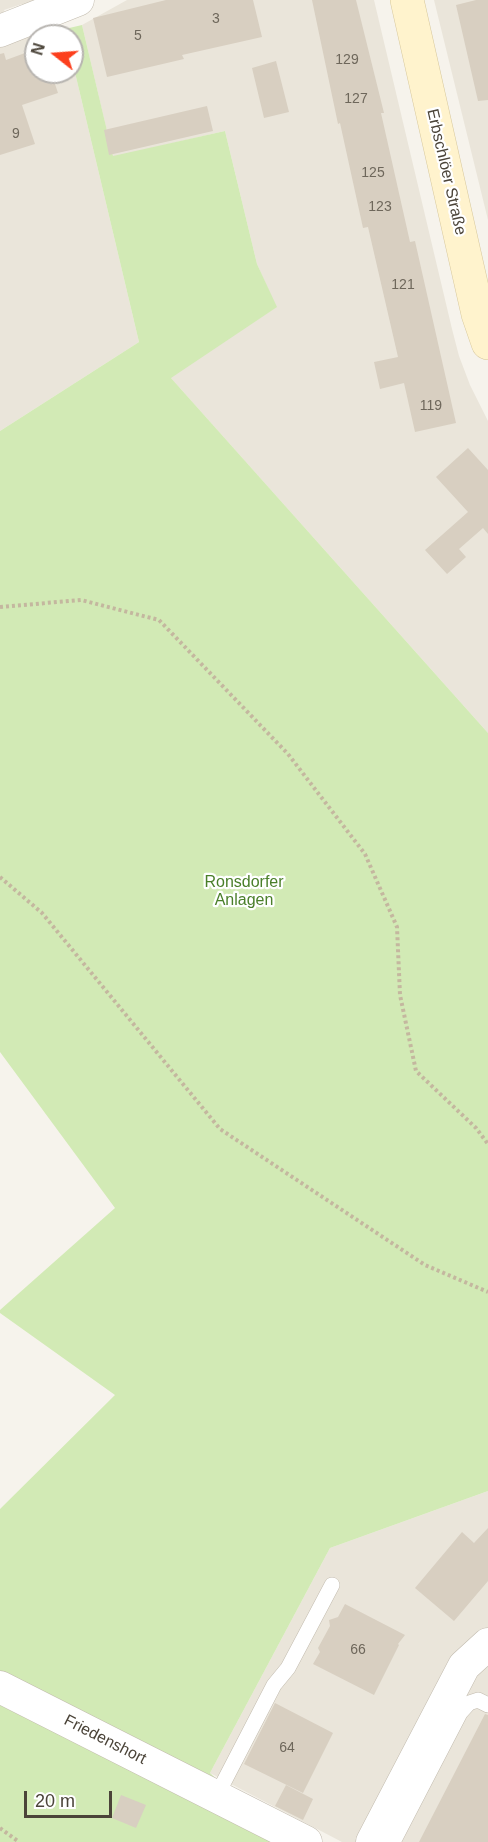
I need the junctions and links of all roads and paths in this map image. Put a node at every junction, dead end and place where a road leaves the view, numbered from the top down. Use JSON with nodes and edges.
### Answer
{"nodes":[{"id":1,"x":78,"y":0,"type":"edge"},
{"id":2,"x":406,"y":0,"type":"edge"},
{"id":3,"x":0,"y":31,"type":"edge"},
{"id":4,"x":488,"y":344,"type":"edge"},
{"id":5,"x":0,"y":607,"type":"edge"},
{"id":6,"x":0,"y":877,"type":"edge"},
{"id":7,"x":488,"y":1144,"type":"edge"},
{"id":8,"x":488,"y":1292,"type":"edge"},
{"id":9,"x":332,"y":1585,"type":"dead end"},
{"id":10,"x":488,"y":1644,"type":"edge"},
{"id":11,"x":0,"y":1687,"type":"edge"},
{"id":12,"x":488,"y":1705,"type":"edge"},
{"id":13,"x":216,"y":1797,"type":"junction"},
{"id":14,"x":0,"y":1828,"type":"edge"},
{"id":15,"x":19,"y":1842,"type":"edge"},
{"id":16,"x":306,"y":1842,"type":"edge"},
{"id":17,"x":372,"y":1842,"type":"edge"},
{"id":18,"x":393,"y":1842,"type":"edge"}],
"edges":[{"from":1,"to":3,"type":"street"},
{"from":2,"to":4,"type":"street","name":"Erbschlöer Straße"},
{"from":5,"to":7,"type":"path"},
{"from":6,"to":8,"type":"path"},
{"from":9,"to":13,"type":"lane"},
{"from":10,"to":17,"type":"street"},
{"from":11,"to":13,"type":"street","name":"Friedenshort"},
{"from":12,"to":18,"type":"lane"},
{"from":13,"to":16,"type":"street","name":"Friedenshort"},
{"from":14,"to":15,"type":"path"}]}
